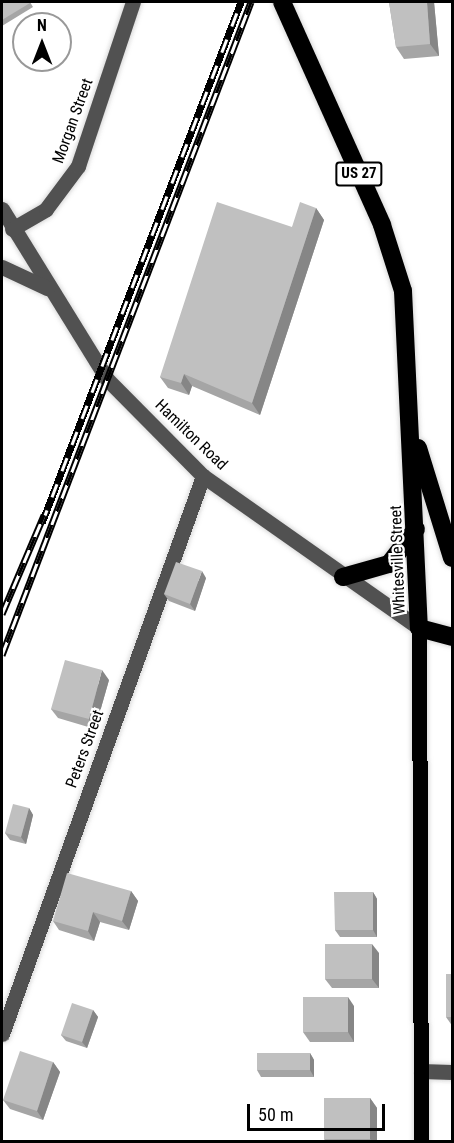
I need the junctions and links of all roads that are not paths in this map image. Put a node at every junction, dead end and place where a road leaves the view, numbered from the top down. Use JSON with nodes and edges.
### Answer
{"nodes":[{"id":1,"x":133,"y":2,"type":"edge"},
{"id":2,"x":282,"y":2,"type":"edge"},
{"id":3,"x":2,"y":209,"type":"edge"},
{"id":4,"x":12,"y":229,"type":"junction"},
{"id":5,"x":2,"y":267,"type":"edge"},
{"id":6,"x":54,"y":294,"type":"junction"},
{"id":7,"x":412,"y":429,"type":"junction"},
{"id":8,"x":203,"y":477,"type":"junction"},
{"id":9,"x":416,"y":529,"type":"junction"},
{"id":10,"x":453,"y":558,"type":"edge"},
{"id":11,"x":343,"y":577,"type":"junction"},
{"id":12,"x":419,"y":628,"type":"junction"},
{"id":13,"x":453,"y":637,"type":"edge"},
{"id":14,"x":2,"y":1034,"type":"edge"},
{"id":15,"x":421,"y":1071,"type":"junction"},
{"id":16,"x":453,"y":1072,"type":"edge"},
{"id":17,"x":421,"y":1142,"type":"edge"}],
"edges":[{"from":1,"to":4,"type":"street","name":"Morgan Street"},
{"from":2,"to":7,"type":"highway","name":"Whitesville Street","number":"US 27"},
{"from":3,"to":4,"type":"street","name":"Hamilton Road"},
{"from":4,"to":6,"type":"street","name":"Hamilton Road"},
{"from":5,"to":6,"type":"street"},
{"from":6,"to":8,"type":"street","name":"Hamilton Road"},
{"from":7,"to":9,"type":"highway","name":"Whitesville Street","number":"US 27"},
{"from":7,"to":10,"type":"highway"},
{"from":8,"to":11,"type":"street","name":"Hamilton Road"},
{"from":8,"to":14,"type":"street","name":"Peters Street"},
{"from":9,"to":11,"type":"highway"},
{"from":9,"to":12,"type":"highway","name":"Whitesville Street","number":"US 27"},
{"from":11,"to":12,"type":"street","name":"Hamilton Road"},
{"from":12,"to":13,"type":"highway","name":"Hamilton Road"},
{"from":12,"to":15,"type":"main road","name":"Whitesville Street"},
{"from":15,"to":16,"type":"street"},
{"from":15,"to":17,"type":"main road","name":"Whitesville Street"}]}
